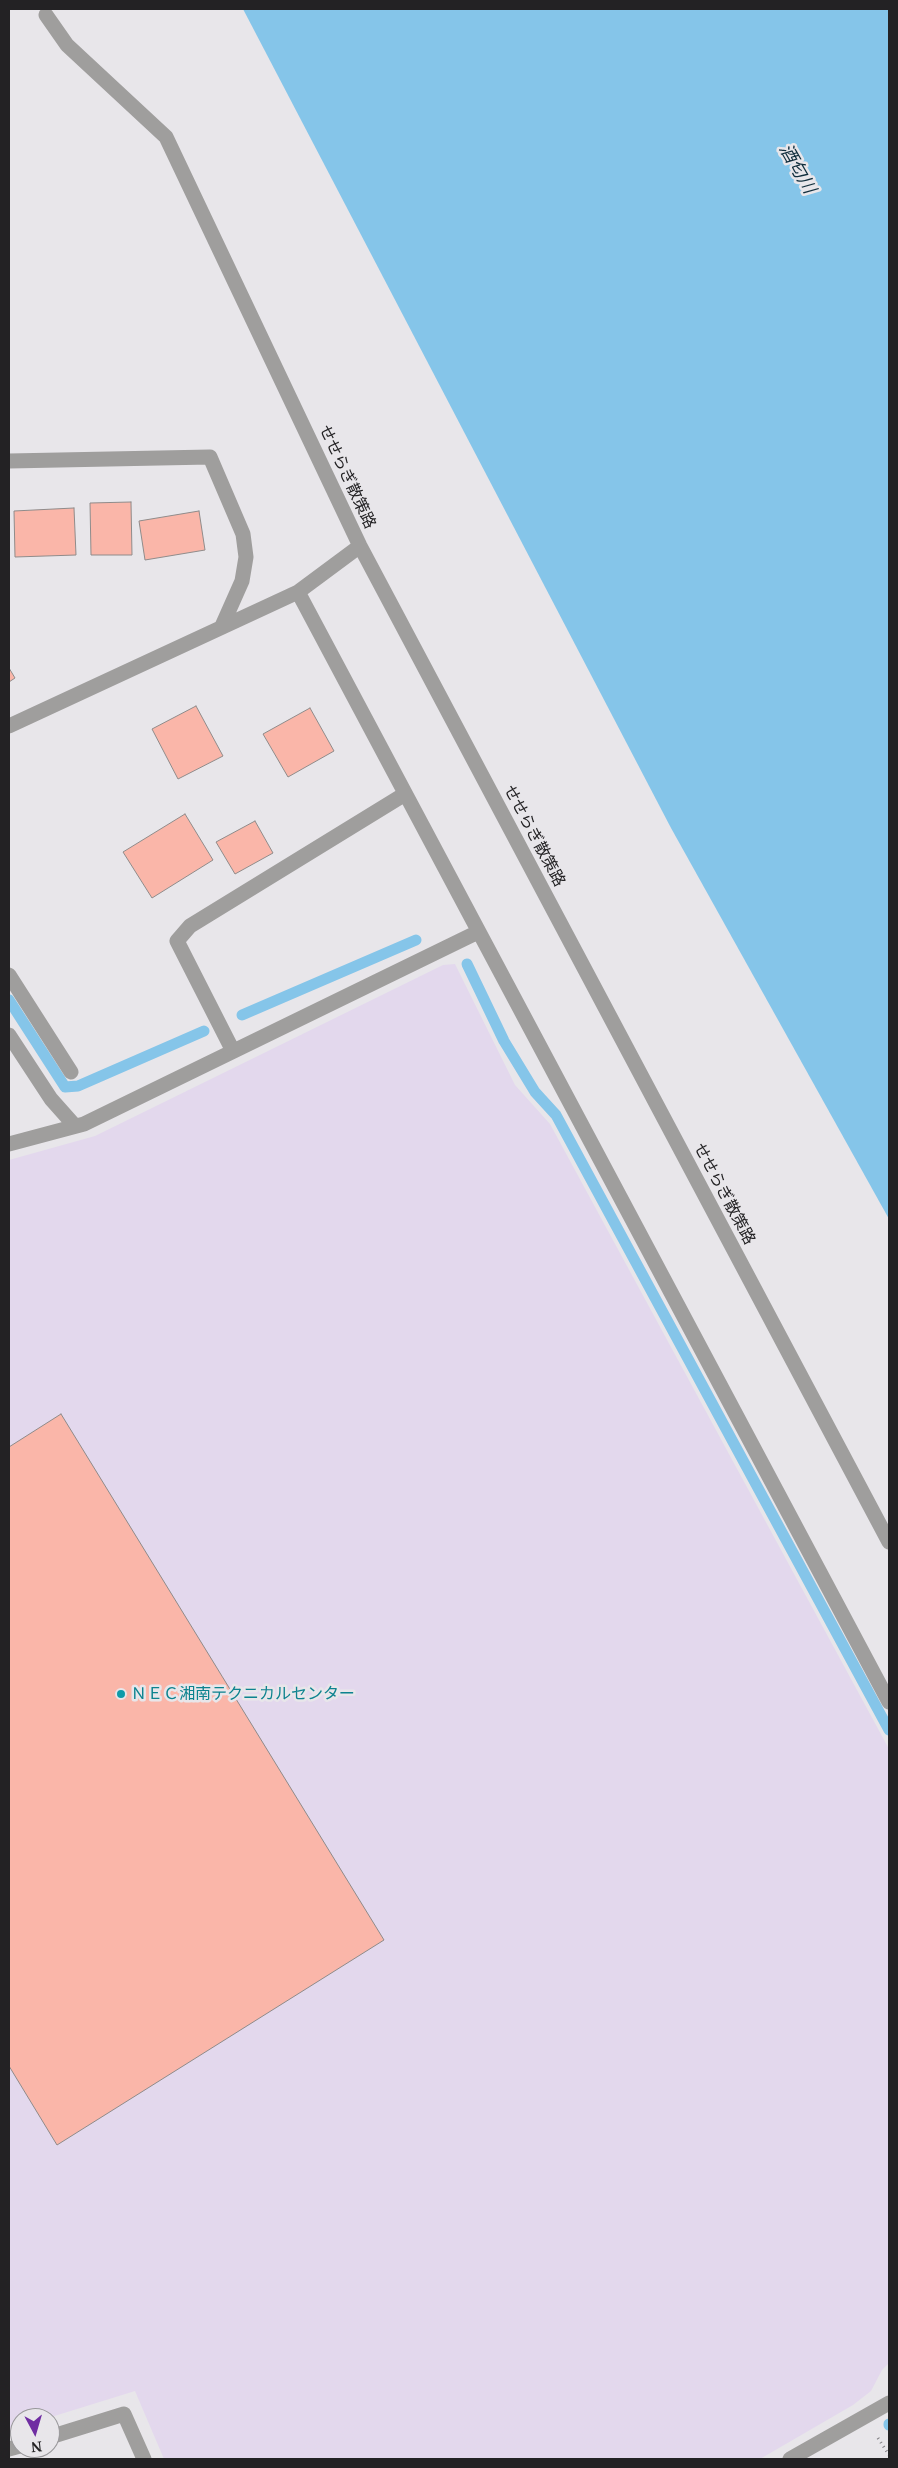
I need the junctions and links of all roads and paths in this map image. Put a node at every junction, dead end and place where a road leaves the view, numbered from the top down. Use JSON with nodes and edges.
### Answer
{"nodes":[{"id":1,"x":46,"y":15,"type":"dead end"},
{"id":2,"x":9,"y":461,"type":"edge"},
{"id":3,"x":360,"y":546,"type":"junction"},
{"id":4,"x":298,"y":592,"type":"junction"},
{"id":5,"x":222,"y":626,"type":"junction"},
{"id":6,"x":9,"y":726,"type":"edge"},
{"id":7,"x":405,"y":794,"type":"junction"},
{"id":8,"x":478,"y":932,"type":"junction"},
{"id":9,"x":9,"y":975,"type":"edge"},
{"id":10,"x":9,"y":1036,"type":"edge"},
{"id":11,"x":232,"y":1051,"type":"junction"},
{"id":12,"x":71,"y":1072,"type":"dead end"},
{"id":13,"x":75,"y":1126,"type":"junction"},
{"id":14,"x":9,"y":1144,"type":"edge"},
{"id":15,"x":889,"y":1542,"type":"edge"},
{"id":16,"x":889,"y":1702,"type":"edge"},
{"id":17,"x":889,"y":2403,"type":"edge"},
{"id":18,"x":60,"y":2434,"type":"edge"},
{"id":19,"x":144,"y":2459,"type":"edge"},
{"id":20,"x":790,"y":2459,"type":"edge"}],
"edges":[{"from":1,"to":3,"type":"street","name":"せせらぎ散策路"},
{"from":2,"to":5,"type":"street"},
{"from":3,"to":4,"type":"street"},
{"from":3,"to":15,"type":"street","name":"せせらぎ散策路"},
{"from":4,"to":5,"type":"street"},
{"from":4,"to":7,"type":"street"},
{"from":5,"to":6,"type":"street"},
{"from":7,"to":8,"type":"street"},
{"from":7,"to":11,"type":"street"},
{"from":8,"to":11,"type":"street"},
{"from":8,"to":16,"type":"street"},
{"from":9,"to":12,"type":"street"},
{"from":10,"to":13,"type":"street"},
{"from":11,"to":13,"type":"street"},
{"from":13,"to":14,"type":"street"},
{"from":17,"to":20,"type":"street"},
{"from":18,"to":19,"type":"street"}]}
